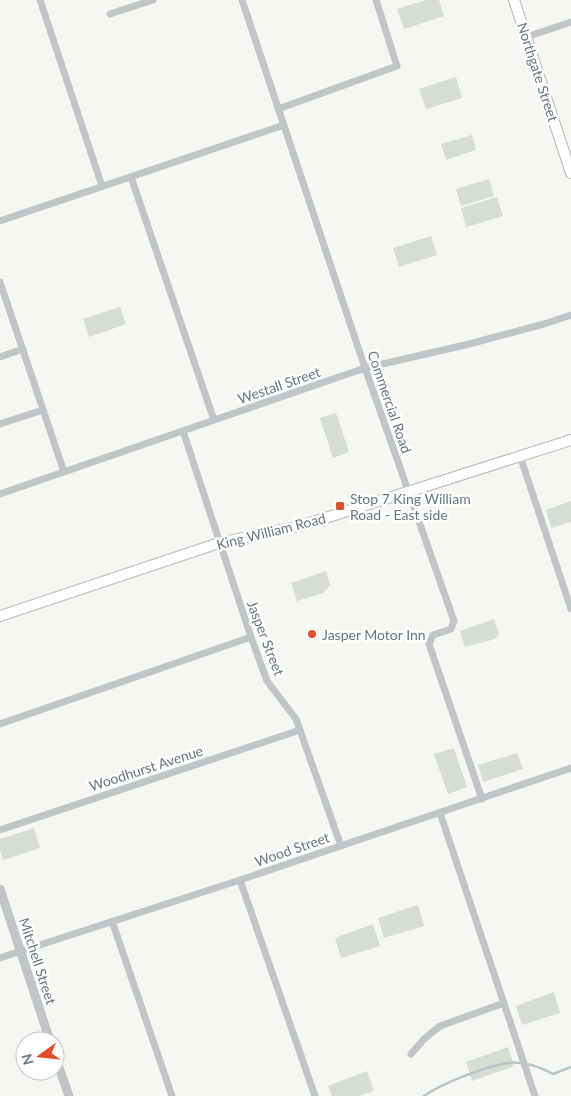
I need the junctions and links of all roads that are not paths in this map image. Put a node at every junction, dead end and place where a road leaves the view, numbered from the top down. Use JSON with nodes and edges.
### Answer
{"nodes":[{"id":1,"x":40,"y":0,"type":"edge"},
{"id":2,"x":153,"y":0,"type":"edge"},
{"id":3,"x":242,"y":0,"type":"edge"},
{"id":4,"x":376,"y":0,"type":"edge"},
{"id":5,"x":514,"y":0,"type":"edge"},
{"id":6,"x":110,"y":14,"type":"dead end"},
{"id":7,"x":571,"y":22,"type":"edge"},
{"id":8,"x":526,"y":37,"type":"junction"},
{"id":9,"x":278,"y":108,"type":"junction"},
{"id":10,"x":284,"y":125,"type":"junction"},
{"id":11,"x":571,"y":173,"type":"edge"},
{"id":12,"x":131,"y":177,"type":"junction"},
{"id":13,"x":102,"y":186,"type":"junction"},
{"id":14,"x":0,"y":221,"type":"edge"},
{"id":15,"x":0,"y":282,"type":"edge"},
{"id":16,"x":571,"y":315,"type":"edge"},
{"id":17,"x":23,"y":349,"type":"junction"},
{"id":18,"x":0,"y":357,"type":"edge"},
{"id":19,"x":365,"y":368,"type":"junction"},
{"id":20,"x":43,"y":410,"type":"junction"},
{"id":21,"x":214,"y":420,"type":"junction"},
{"id":22,"x":0,"y":424,"type":"edge"},
{"id":23,"x":183,"y":432,"type":"junction"},
{"id":24,"x":571,"y":440,"type":"edge"},
{"id":25,"x":520,"y":456,"type":"junction"},
{"id":26,"x":64,"y":472,"type":"junction"},
{"id":27,"x":408,"y":491,"type":"junction"},
{"id":28,"x":0,"y":494,"type":"edge"},
{"id":29,"x":219,"y":542,"type":"junction"},
{"id":30,"x":571,"y":609,"type":"edge"},
{"id":31,"x":0,"y":616,"type":"edge"},
{"id":32,"x":251,"y":638,"type":"junction"},
{"id":33,"x":0,"y":724,"type":"edge"},
{"id":34,"x":300,"y":730,"type":"junction"},
{"id":35,"x":571,"y":768,"type":"edge"},
{"id":36,"x":482,"y":799,"type":"junction"},
{"id":37,"x":440,"y":813,"type":"junction"},
{"id":38,"x":0,"y":830,"type":"edge"},
{"id":39,"x":342,"y":846,"type":"junction"},
{"id":40,"x":240,"y":880,"type":"junction"},
{"id":41,"x":0,"y":889,"type":"edge"},
{"id":42,"x":112,"y":921,"type":"junction"},
{"id":43,"x":19,"y":951,"type":"junction"},
{"id":44,"x":0,"y":958,"type":"edge"},
{"id":45,"x":504,"y":1003,"type":"junction"},
{"id":46,"x":47,"y":1031,"type":"edge"},
{"id":47,"x":411,"y":1054,"type":"dead end"},
{"id":48,"x":63,"y":1081,"type":"edge"},
{"id":49,"x":68,"y":1096,"type":"edge"},
{"id":50,"x":172,"y":1096,"type":"edge"},
{"id":51,"x":315,"y":1096,"type":"edge"},
{"id":52,"x":535,"y":1096,"type":"edge"}],
"edges":[{"from":1,"to":13,"type":"street"},
{"from":2,"to":6,"type":"street"},
{"from":3,"to":9,"type":"street","name":"Commercial Road"},
{"from":4,"to":9,"type":"street"},
{"from":5,"to":8,"type":"main road","name":"Northgate Street"},
{"from":7,"to":8,"type":"street"},
{"from":8,"to":11,"type":"main road","name":"Northgate Street"},
{"from":9,"to":10,"type":"street","name":"Commercial Road"},
{"from":10,"to":12,"type":"street"},
{"from":10,"to":19,"type":"street","name":"Commercial Road"},
{"from":12,"to":13,"type":"street"},
{"from":12,"to":21,"type":"street"},
{"from":13,"to":14,"type":"street"},
{"from":15,"to":17,"type":"street"},
{"from":16,"to":19,"type":"street","name":"Westall Street"},
{"from":17,"to":18,"type":"street"},
{"from":17,"to":20,"type":"street"},
{"from":19,"to":21,"type":"street","name":"Westall Street"},
{"from":19,"to":27,"type":"street","name":"Commercial Road"},
{"from":20,"to":22,"type":"street"},
{"from":20,"to":26,"type":"street"},
{"from":21,"to":23,"type":"street","name":"Westall Street"},
{"from":23,"to":26,"type":"street","name":"Westall Street"},
{"from":23,"to":29,"type":"street","name":"Jasper Street"},
{"from":24,"to":25,"type":"main road","name":"King William Road"},
{"from":25,"to":27,"type":"main road","name":"King William Road"},
{"from":25,"to":30,"type":"street"},
{"from":26,"to":28,"type":"street","name":"Westall Street"},
{"from":27,"to":29,"type":"main road","name":"King William Road"},
{"from":27,"to":36,"type":"street","name":"Commercial Road"},
{"from":29,"to":31,"type":"main road","name":"King William Road"},
{"from":29,"to":32,"type":"street","name":"Jasper Street"},
{"from":32,"to":33,"type":"street"},
{"from":32,"to":34,"type":"street","name":"Jasper Street"},
{"from":34,"to":38,"type":"street","name":"Woodhurst Avenue"},
{"from":34,"to":39,"type":"street","name":"Jasper Street"},
{"from":35,"to":36,"type":"street","name":"Wood Street"},
{"from":36,"to":37,"type":"street","name":"Wood Street"},
{"from":37,"to":39,"type":"street","name":"Wood Street"},
{"from":37,"to":45,"type":"street"},
{"from":39,"to":40,"type":"street","name":"Wood Street"},
{"from":40,"to":42,"type":"street","name":"Wood Street"},
{"from":40,"to":51,"type":"street"},
{"from":41,"to":43,"type":"street","name":"Mitchell Street"},
{"from":42,"to":43,"type":"street","name":"Wood Street"},
{"from":42,"to":50,"type":"street"},
{"from":43,"to":44,"type":"street","name":"Wood Street"},
{"from":43,"to":46,"type":"street","name":"Mitchell Street"},
{"from":45,"to":47,"type":"street"},
{"from":45,"to":52,"type":"street"},
{"from":48,"to":49,"type":"street"}]}
